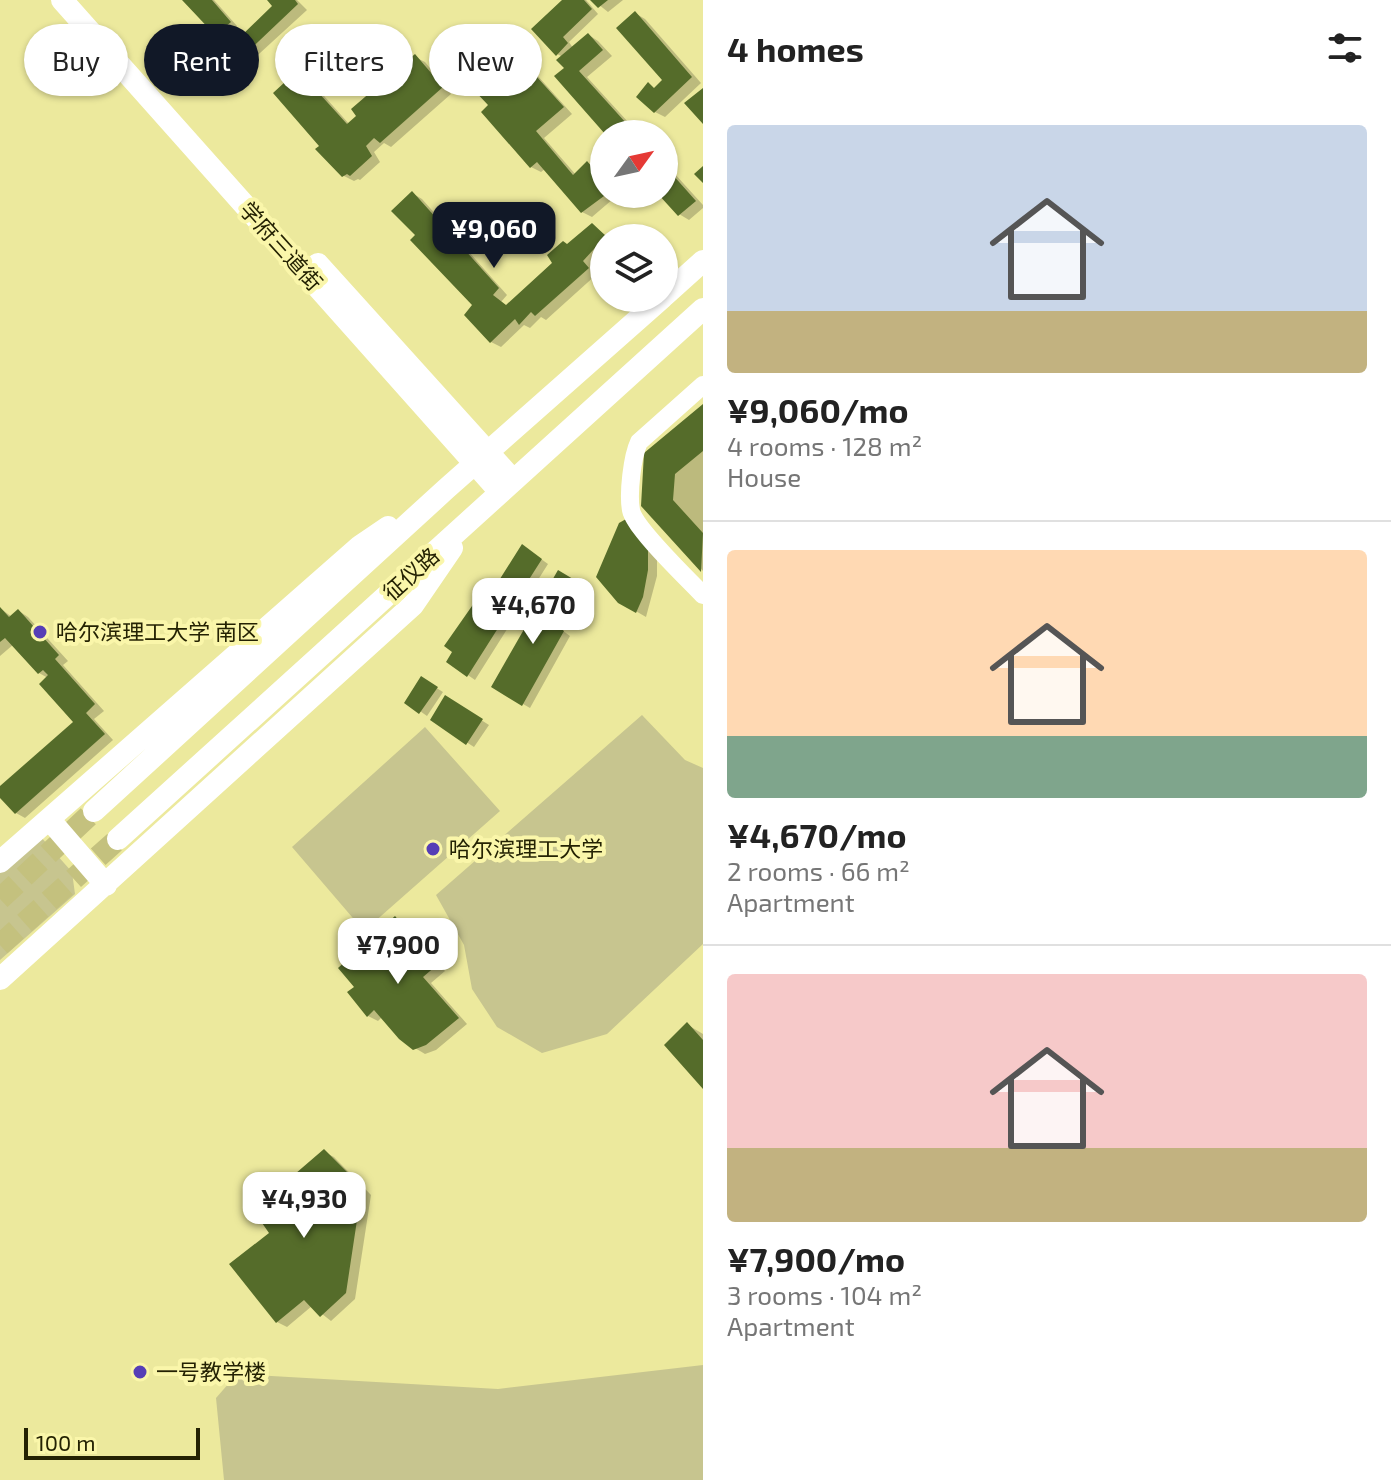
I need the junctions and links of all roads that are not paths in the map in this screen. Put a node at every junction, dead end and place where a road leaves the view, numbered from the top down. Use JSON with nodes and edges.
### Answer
{"nodes":[{"id":1,"x":62,"y":0,"type":"edge"},
{"id":2,"x":78,"y":0,"type":"edge"},
{"id":3,"x":703,"y":261,"type":"edge"},
{"id":4,"x":678,"y":284,"type":"edge"},
{"id":5,"x":703,"y":309,"type":"edge"},
{"id":6,"x":646,"y":312,"type":"edge"},
{"id":7,"x":703,"y":385,"type":"edge"},
{"id":8,"x":483,"y":458,"type":"junction"},
{"id":9,"x":506,"y":486,"type":"junction"},
{"id":10,"x":446,"y":489,"type":"junction"},
{"id":11,"x":472,"y":518,"type":"junction"},
{"id":12,"x":703,"y":595,"type":"edge"},
{"id":13,"x":94,"y":811,"type":"tunnel mouth"},
{"id":14,"x":49,"y":819,"type":"junction"},
{"id":15,"x":118,"y":839,"type":"tunnel mouth"},
{"id":16,"x":0,"y":862,"type":"edge"},
{"id":17,"x":106,"y":885,"type":"junction"},
{"id":18,"x":0,"y":979,"type":"edge"}],
"edges":[{"from":1,"to":8,"type":"main road","name":"学府三道街"},
{"from":2,"to":8,"type":"main road","name":"学府三道街"},
{"from":3,"to":4,"type":"main road"},
{"from":5,"to":9,"type":"main road","name":"征仪路"},
{"from":6,"to":8,"type":"main road"},
{"from":7,"to":12,"type":"street"},
{"from":8,"to":9,"type":"main road","name":"学府三道街"},
{"from":8,"to":10,"type":"main road"},
{"from":9,"to":11,"type":"main road","name":"征仪路"},
{"from":10,"to":13,"type":"main road"},
{"from":10,"to":14,"type":"main road"},
{"from":11,"to":15,"type":"main road","name":"征仪路"},
{"from":11,"to":17,"type":"main road"},
{"from":14,"to":16,"type":"main road"},
{"from":14,"to":17,"type":"main road"},
{"from":17,"to":18,"type":"main road"}]}
